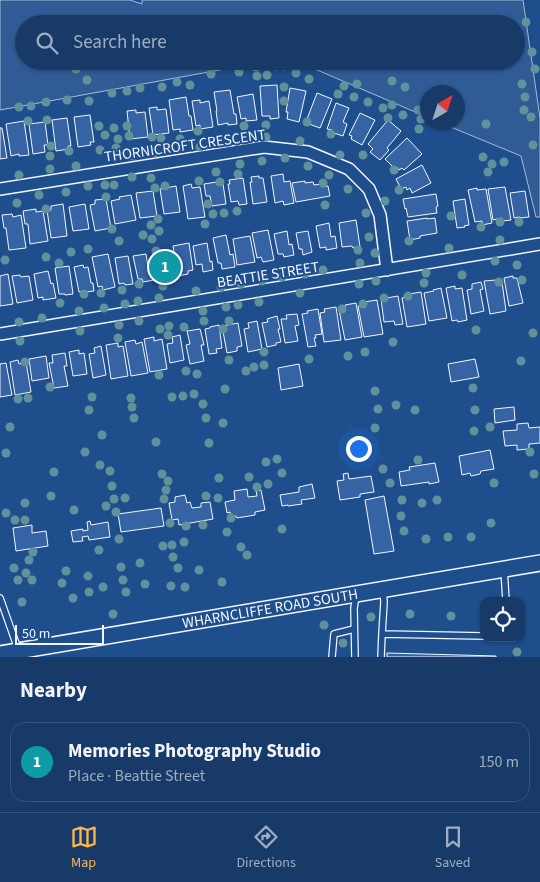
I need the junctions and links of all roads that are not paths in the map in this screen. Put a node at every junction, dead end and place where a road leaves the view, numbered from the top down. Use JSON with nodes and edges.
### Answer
{"nodes":[{"id":1,"x":0,"y":189,"type":"edge"},
{"id":2,"x":540,"y":244,"type":"edge"},
{"id":3,"x":387,"y":270,"type":"junction"},
{"id":4,"x":0,"y":334,"type":"edge"},
{"id":5,"x":540,"y":563,"type":"edge"},
{"id":6,"x":504,"y":569,"type":"junction"},
{"id":7,"x":383,"y":590,"type":"junction"},
{"id":8,"x":356,"y":594,"type":"junction"},
{"id":9,"x":506,"y":597,"type":"edge"},
{"id":10,"x":0,"y":598,"type":"edge"},
{"id":11,"x":354,"y":629,"type":"junction"},
{"id":12,"x":382,"y":634,"type":"junction"},
{"id":13,"x":480,"y":636,"type":"edge"},
{"id":14,"x":18,"y":651,"type":"junction"},
{"id":15,"x":0,"y":654,"type":"edge"},
{"id":16,"x":332,"y":657,"type":"edge"},
{"id":17,"x":355,"y":657,"type":"edge"},
{"id":18,"x":381,"y":657,"type":"edge"}],
"edges":[{"from":1,"to":3,"type":"street","name":"THORNICROFT CRESCENT"},
{"from":2,"to":3,"type":"street","name":"BEATTIE STREET"},
{"from":3,"to":4,"type":"street","name":"BEATTIE STREET"},
{"from":5,"to":6,"type":"main road","name":"WHARNCLIFFE ROAD SOUTH"},
{"from":6,"to":7,"type":"main road","name":"WHARNCLIFFE ROAD SOUTH"},
{"from":6,"to":9,"type":"lane"},
{"from":7,"to":8,"type":"main road","name":"WHARNCLIFFE ROAD SOUTH"},
{"from":7,"to":12,"type":"lane"},
{"from":8,"to":11,"type":"lane"},
{"from":8,"to":14,"type":"main road","name":"WHARNCLIFFE ROAD SOUTH"},
{"from":10,"to":14,"type":"lane"},
{"from":11,"to":16,"type":"lane"},
{"from":11,"to":17,"type":"lane"},
{"from":12,"to":13,"type":"lane"},
{"from":12,"to":18,"type":"lane"},
{"from":14,"to":15,"type":"main road","name":"WHARNCLIFFE ROAD SOUTH"}]}
